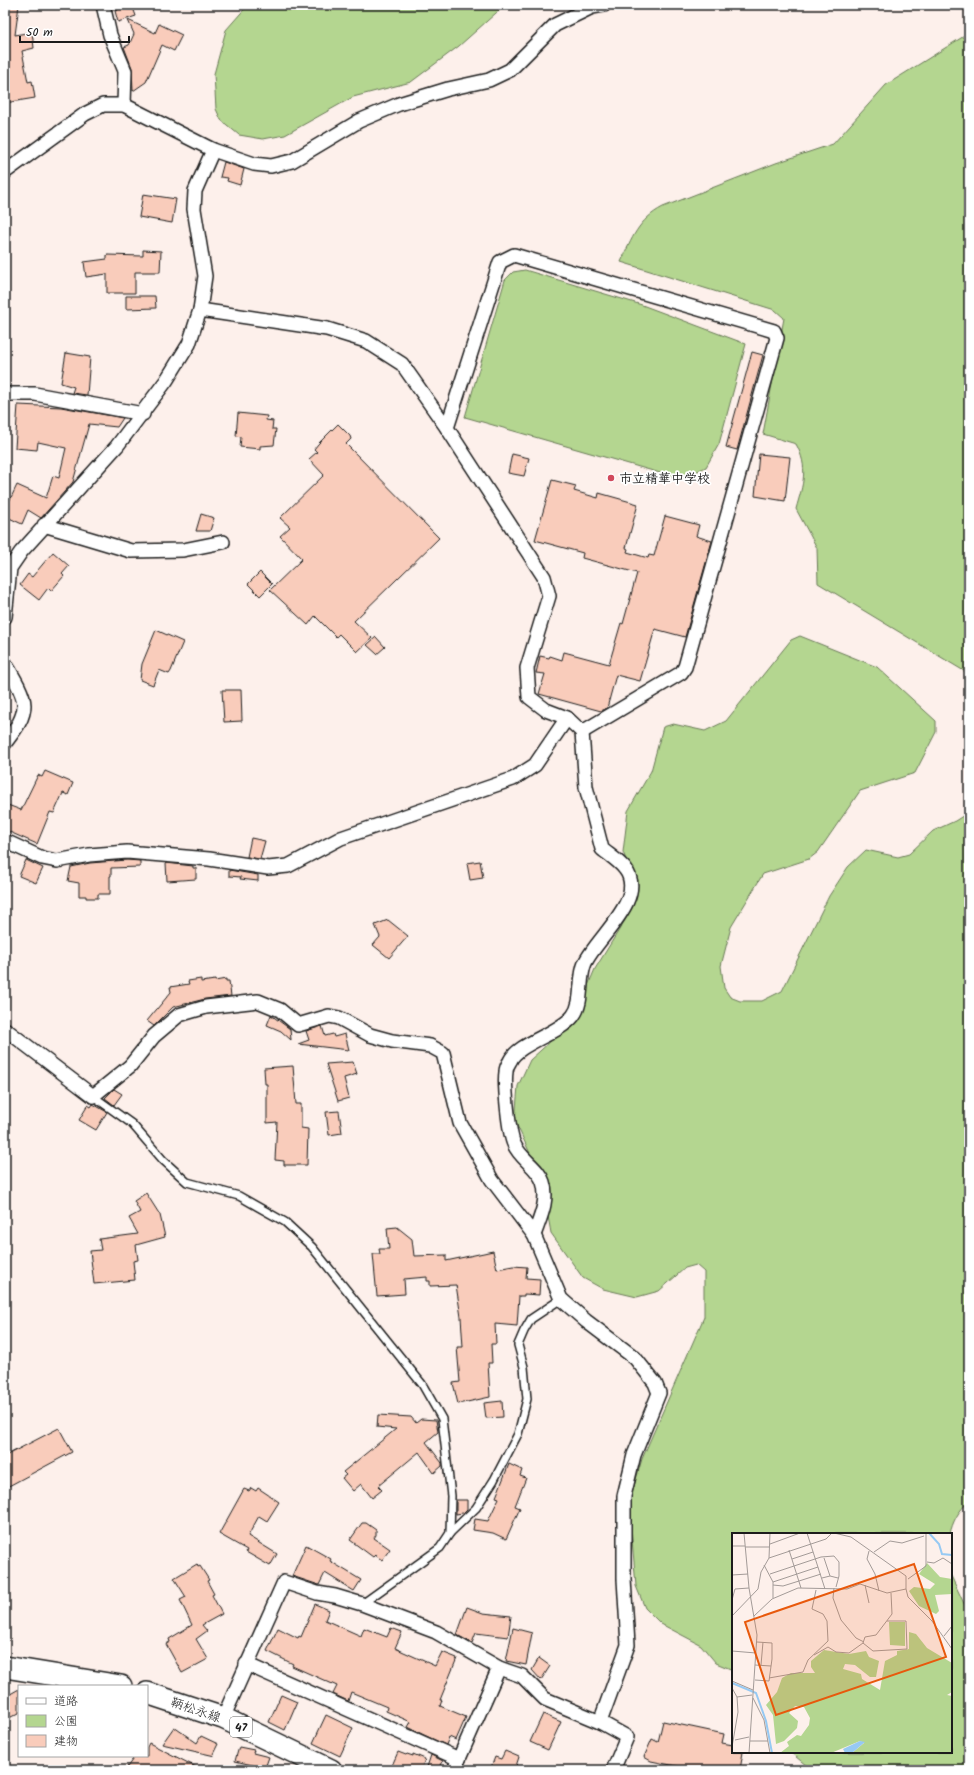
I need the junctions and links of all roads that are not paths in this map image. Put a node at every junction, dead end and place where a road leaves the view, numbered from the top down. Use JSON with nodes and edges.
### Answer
{"nodes":[{"id":1,"x":103,"y":5,"type":"edge"},
{"id":2,"x":604,"y":5,"type":"edge"},
{"id":3,"x":124,"y":105,"type":"junction"},
{"id":4,"x":213,"y":150,"type":"junction"},
{"id":5,"x":5,"y":172,"type":"edge"},
{"id":6,"x":200,"y":310,"type":"junction"},
{"id":7,"x":5,"y":394,"type":"edge"},
{"id":8,"x":143,"y":414,"type":"junction"},
{"id":9,"x":447,"y":428,"type":"junction"},
{"id":10,"x":44,"y":525,"type":"junction"},
{"id":11,"x":223,"y":542,"type":"dead end"},
{"id":12,"x":5,"y":617,"type":"edge"},
{"id":13,"x":5,"y":663,"type":"edge"},
{"id":14,"x":567,"y":718,"type":"junction"},
{"id":15,"x":582,"y":732,"type":"junction"},
{"id":16,"x":5,"y":744,"type":"edge"},
{"id":17,"x":5,"y":841,"type":"edge"},
{"id":18,"x":5,"y":1029,"type":"edge"},
{"id":19,"x":93,"y":1096,"type":"junction"},
{"id":20,"x":534,"y":1234,"type":"junction"},
{"id":21,"x":561,"y":1299,"type":"junction"},
{"id":22,"x":450,"y":1533,"type":"junction"},
{"id":23,"x":362,"y":1604,"type":"junction"},
{"id":24,"x":246,"y":1664,"type":"junction"},
{"id":25,"x":5,"y":1667,"type":"edge"},
{"id":26,"x":499,"y":1668,"type":"junction"},
{"id":27,"x":115,"y":1685,"type":"edge"},
{"id":28,"x":148,"y":1693,"type":"edge"},
{"id":29,"x":223,"y":1718,"type":"junction"},
{"id":30,"x":600,"y":1722,"type":"junction"},
{"id":31,"x":457,"y":1764,"type":"edge"},
{"id":32,"x":328,"y":1769,"type":"edge"},
{"id":33,"x":613,"y":1770,"type":"edge"}],
"edges":[{"from":1,"to":3,"type":"street"},
{"from":2,"to":4,"type":"street"},
{"from":3,"to":4,"type":"street"},
{"from":3,"to":5,"type":"street"},
{"from":4,"to":6,"type":"street"},
{"from":6,"to":8,"type":"street"},
{"from":6,"to":9,"type":"street"},
{"from":7,"to":8,"type":"street"},
{"from":8,"to":10,"type":"street"},
{"from":9,"to":14,"type":"street"},
{"from":9,"to":15,"type":"street"},
{"from":10,"to":11,"type":"street"},
{"from":10,"to":12,"type":"street"},
{"from":13,"to":16,"type":"street"},
{"from":14,"to":15,"type":"street"},
{"from":14,"to":17,"type":"street"},
{"from":15,"to":20,"type":"street"},
{"from":18,"to":19,"type":"street"},
{"from":19,"to":20,"type":"street"},
{"from":19,"to":22,"type":"lane"},
{"from":20,"to":21,"type":"street"},
{"from":21,"to":22,"type":"lane"},
{"from":21,"to":30,"type":"street"},
{"from":22,"to":23,"type":"lane"},
{"from":23,"to":24,"type":"street"},
{"from":23,"to":26,"type":"street"},
{"from":24,"to":29,"type":"street"},
{"from":24,"to":31,"type":"street"},
{"from":25,"to":27,"type":"main road"},
{"from":26,"to":30,"type":"street"},
{"from":26,"to":31,"type":"street"},
{"from":28,"to":29,"type":"main road","name":"鞆松永線","number":"47"},
{"from":29,"to":32,"type":"main road","name":"鞆松永線","number":"47"},
{"from":30,"to":33,"type":"street"}]}
